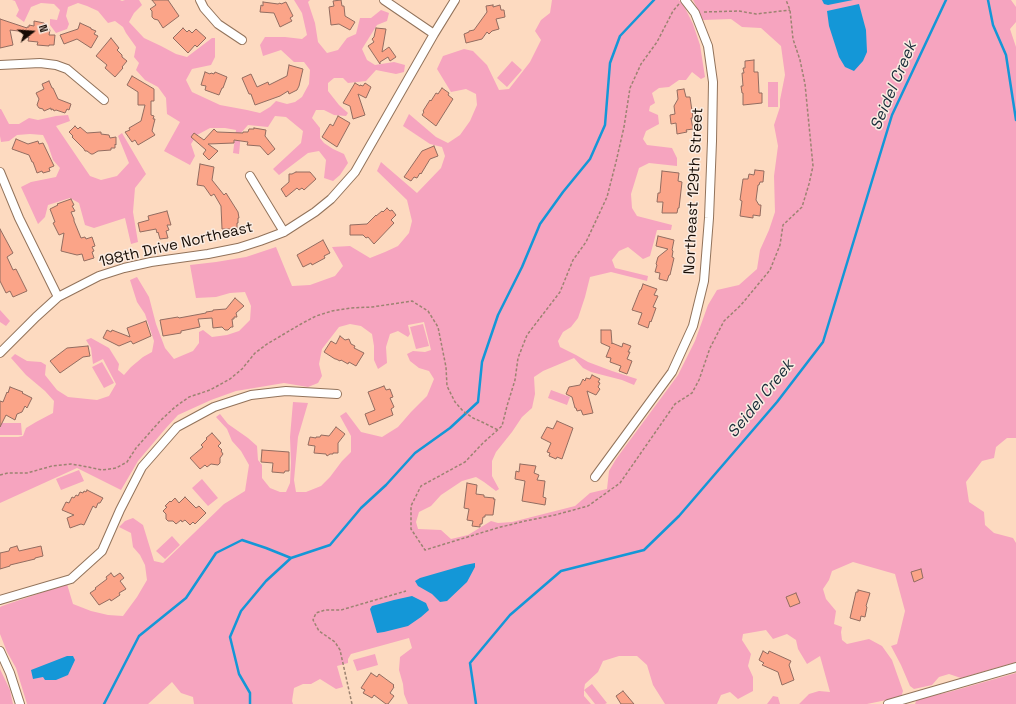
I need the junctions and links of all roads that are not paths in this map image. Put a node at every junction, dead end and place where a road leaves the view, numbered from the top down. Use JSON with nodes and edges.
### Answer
{"nodes":[{"id":1,"x":200,"y":0,"type":"edge"},
{"id":2,"x":384,"y":0,"type":"edge"},
{"id":3,"x":455,"y":0,"type":"edge"},
{"id":4,"x":684,"y":0,"type":"edge"},
{"id":5,"x":434,"y":34,"type":"junction"},
{"id":6,"x":242,"y":40,"type":"dead end"},
{"id":7,"x":0,"y":65,"type":"edge"},
{"id":8,"x":104,"y":100,"type":"dead end"},
{"id":9,"x":0,"y":172,"type":"edge"},
{"id":10,"x":250,"y":176,"type":"dead end"},
{"id":11,"x":284,"y":232,"type":"junction"},
{"id":12,"x":58,"y":297,"type":"junction"},
{"id":13,"x":0,"y":353,"type":"edge"},
{"id":14,"x":337,"y":394,"type":"dead end"},
{"id":15,"x":595,"y":477,"type":"dead end"},
{"id":16,"x":0,"y":600,"type":"edge"},
{"id":17,"x":0,"y":651,"type":"edge"},
{"id":18,"x":1016,"y":668,"type":"edge"},
{"id":19,"x":20,"y":704,"type":"edge"},
{"id":20,"x":888,"y":704,"type":"edge"}],
"edges":[{"from":1,"to":6,"type":"street"},
{"from":2,"to":5,"type":"street"},
{"from":3,"to":5,"type":"street","name":"198th Drive Northeast"},
{"from":4,"to":15,"type":"street","name":"Northeast 129th Street"},
{"from":5,"to":11,"type":"street","name":"198th Drive Northeast"},
{"from":7,"to":8,"type":"street"},
{"from":9,"to":12,"type":"street"},
{"from":10,"to":11,"type":"street"},
{"from":11,"to":12,"type":"street","name":"198th Drive Northeast"},
{"from":12,"to":13,"type":"street","name":"198th Drive Northeast"},
{"from":14,"to":16,"type":"street"},
{"from":17,"to":19,"type":"street"},
{"from":18,"to":20,"type":"street"}]}
